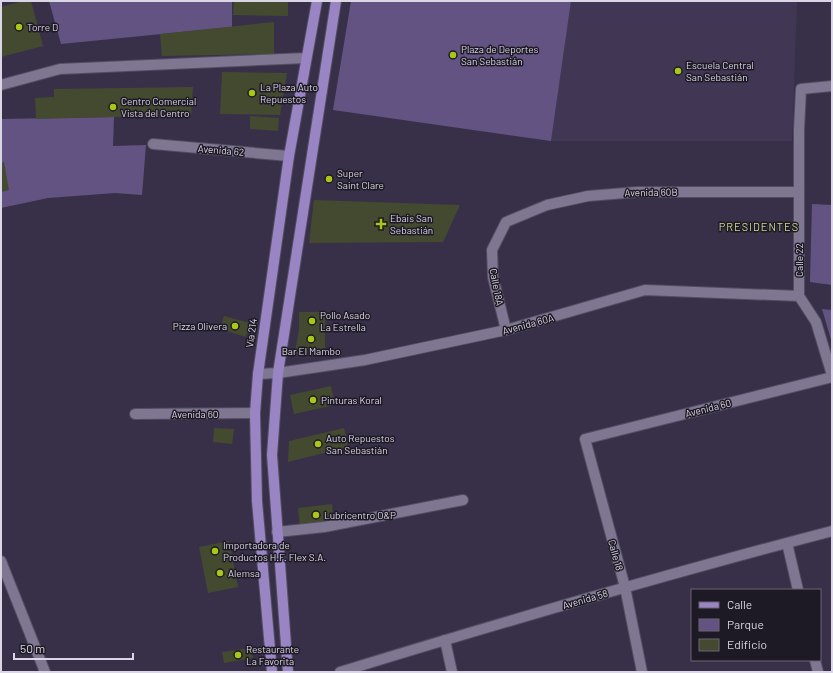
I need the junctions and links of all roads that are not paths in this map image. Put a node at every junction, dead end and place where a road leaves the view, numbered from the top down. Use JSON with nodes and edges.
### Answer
{"nodes":[{"id":1,"x":317,"y":1,"type":"edge"},
{"id":2,"x":336,"y":1,"type":"edge"},
{"id":3,"x":306,"y":58,"type":"junction"},
{"id":4,"x":1,"y":85,"type":"edge"},
{"id":5,"x":832,"y":86,"type":"edge"},
{"id":6,"x":153,"y":144,"type":"dead end"},
{"id":7,"x":290,"y":156,"type":"junction"},
{"id":8,"x":799,"y":192,"type":"junction"},
{"id":9,"x":506,"y":222,"type":"joint"},
{"id":10,"x":799,"y":296,"type":"junction"},
{"id":11,"x":506,"y":330,"type":"junction"},
{"id":12,"x":278,"y":373,"type":"junction"},
{"id":13,"x":258,"y":374,"type":"junction"},
{"id":14,"x":832,"y":376,"type":"edge"},
{"id":15,"x":135,"y":414,"type":"dead end"},
{"id":16,"x":254,"y":414,"type":"junction"},
{"id":17,"x":585,"y":439,"type":"joint"},
{"id":18,"x":463,"y":500,"type":"dead end"},
{"id":19,"x":832,"y":531,"type":"edge"},
{"id":20,"x":277,"y":532,"type":"junction"},
{"id":21,"x":787,"y":543,"type":"junction"},
{"id":22,"x":1,"y":561,"type":"edge"},
{"id":23,"x":625,"y":587,"type":"junction"},
{"id":24,"x":798,"y":589,"type":"edge"},
{"id":25,"x":445,"y":640,"type":"junction"},
{"id":26,"x":815,"y":661,"type":"edge"},
{"id":27,"x":45,"y":672,"type":"edge"},
{"id":28,"x":272,"y":672,"type":"edge"},
{"id":29,"x":288,"y":672,"type":"edge"},
{"id":30,"x":340,"y":672,"type":"edge"},
{"id":31,"x":452,"y":672,"type":"edge"},
{"id":32,"x":642,"y":672,"type":"edge"},
{"id":33,"x":818,"y":672,"type":"edge"}],
"edges":[{"from":1,"to":3,"type":"main road","name":"Vía 214"},
{"from":2,"to":12,"type":"main road"},
{"from":3,"to":4,"type":"street"},
{"from":3,"to":7,"type":"main road","name":"Vía 214"},
{"from":5,"to":8,"type":"street","name":"Calle 22"},
{"from":6,"to":7,"type":"street","name":"Avenida 62"},
{"from":7,"to":13,"type":"main road","name":"Vía 214"},
{"from":8,"to":9,"type":"street","name":"Avenida 60B"},
{"from":8,"to":10,"type":"street","name":"Calle 22"},
{"from":9,"to":11,"type":"street","name":"Calle 18A"},
{"from":10,"to":11,"type":"street","name":"Avenida 60A"},
{"from":10,"to":14,"type":"street"},
{"from":11,"to":12,"type":"street","name":"Avenida 60A"},
{"from":12,"to":13,"type":"street","name":"Avenida 60A"},
{"from":12,"to":20,"type":"main road"},
{"from":13,"to":16,"type":"main road","name":"Vía 214"},
{"from":14,"to":17,"type":"street","name":"Avenida 60"},
{"from":15,"to":16,"type":"street","name":"Avenida 60"},
{"from":16,"to":28,"type":"main road","name":"Vía 214"},
{"from":17,"to":23,"type":"street","name":"Calle 18"},
{"from":18,"to":20,"type":"street"},
{"from":19,"to":21,"type":"street","name":"Avenida 58"},
{"from":20,"to":29,"type":"main road"},
{"from":21,"to":23,"type":"street","name":"Avenida 58"},
{"from":21,"to":24,"type":"street"},
{"from":22,"to":27,"type":"street"},
{"from":23,"to":25,"type":"street","name":"Avenida 58"},
{"from":23,"to":32,"type":"street","name":"Calle 18"},
{"from":25,"to":30,"type":"street","name":"Avenida 58"},
{"from":25,"to":31,"type":"street"},
{"from":26,"to":33,"type":"street"}]}
